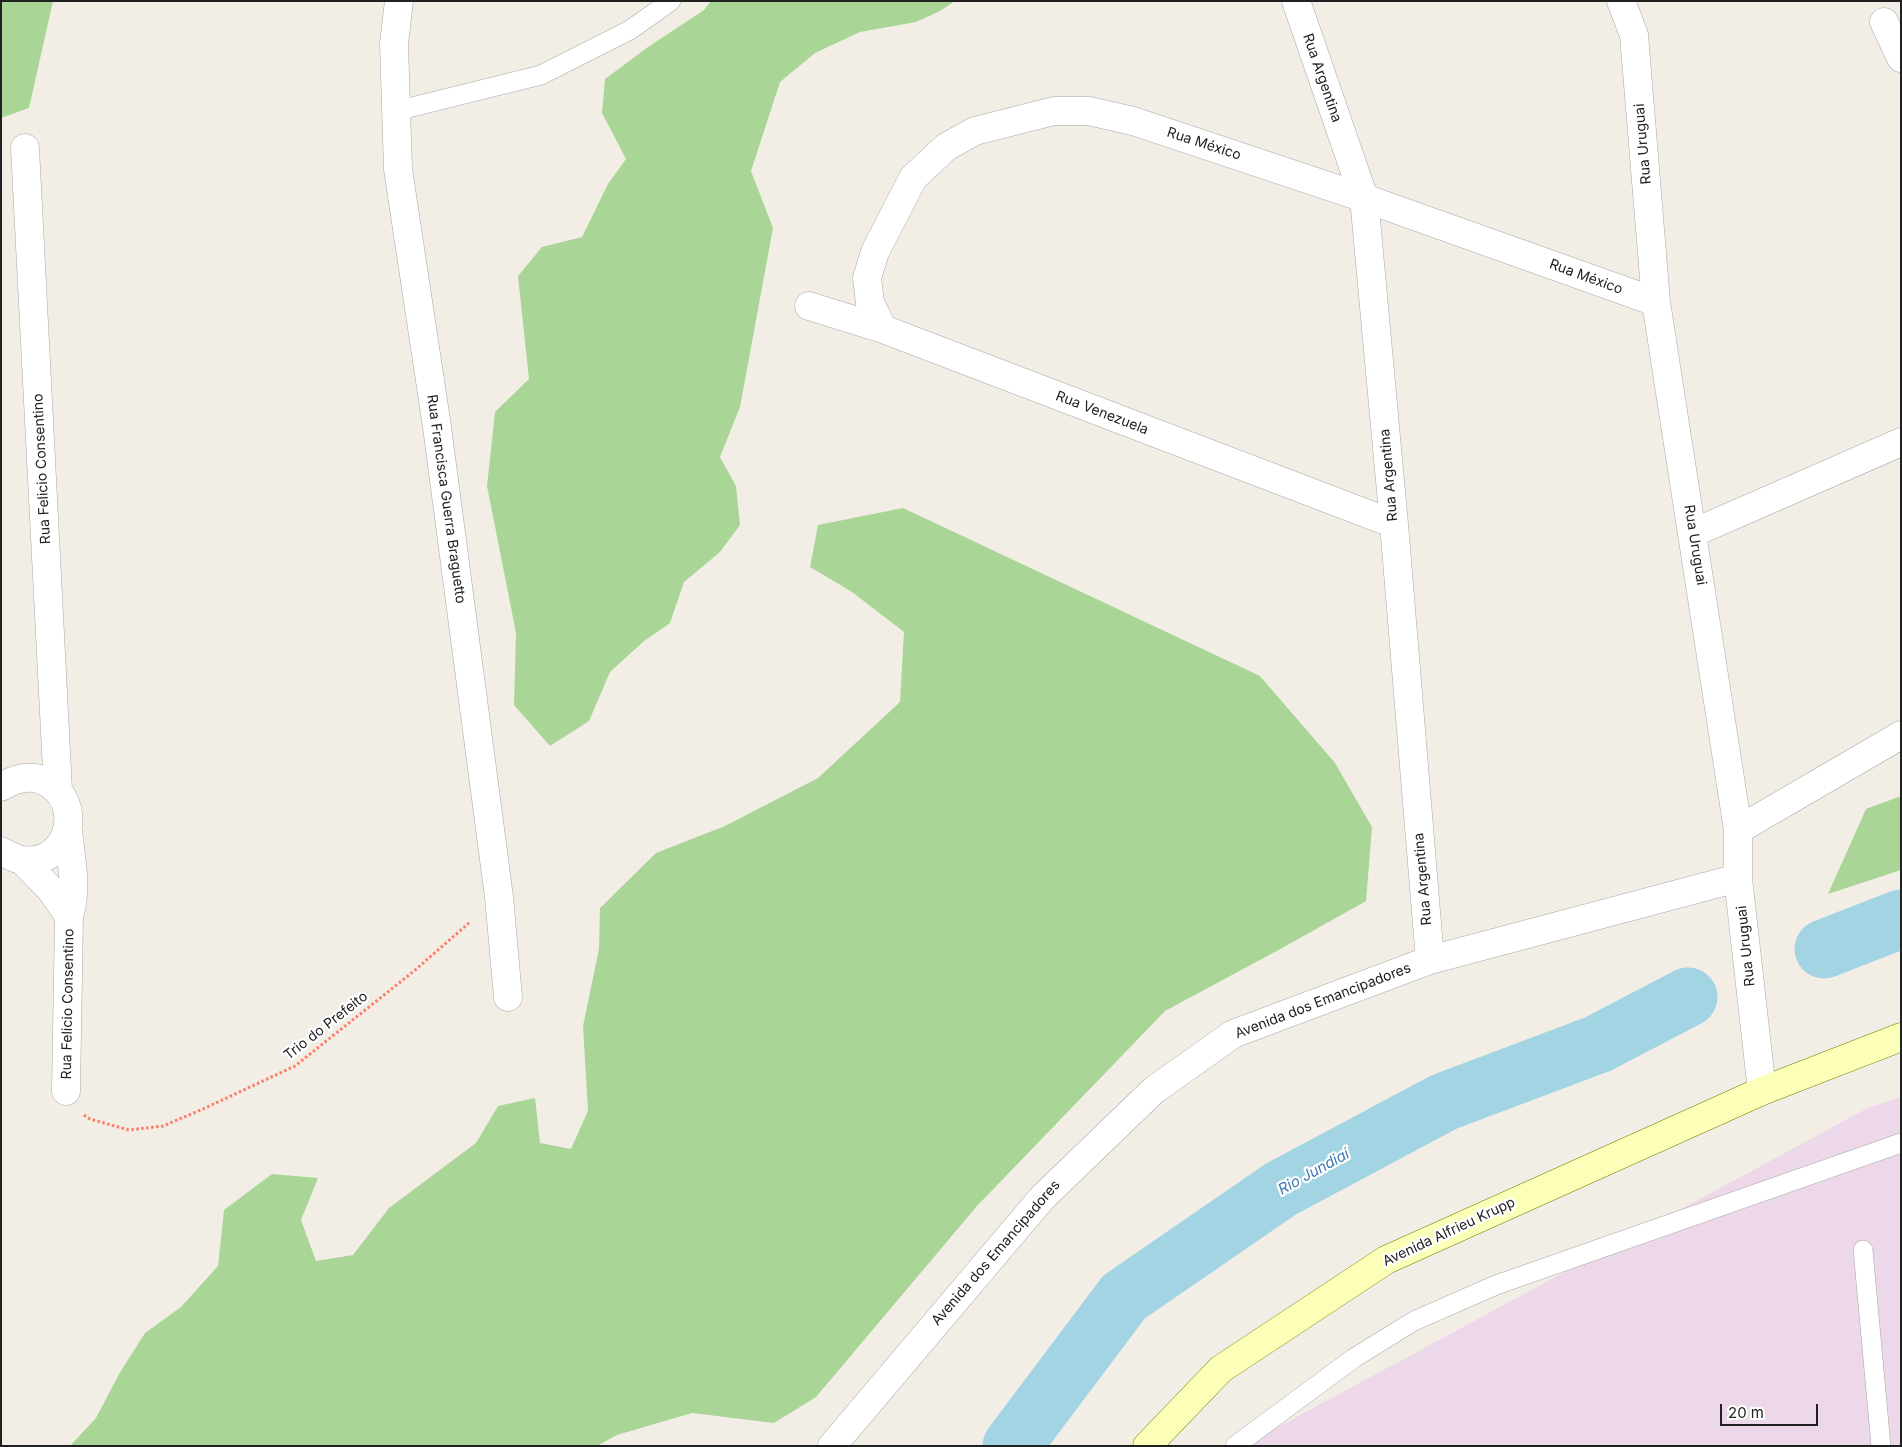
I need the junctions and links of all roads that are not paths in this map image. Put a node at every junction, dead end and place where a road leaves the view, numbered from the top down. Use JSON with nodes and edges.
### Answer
{"nodes":[{"id":1,"x":399,"y":1,"type":"edge"},
{"id":2,"x":671,"y":1,"type":"edge"},
{"id":3,"x":1296,"y":1,"type":"edge"},
{"id":4,"x":1621,"y":1,"type":"edge"},
{"id":5,"x":1884,"y":22,"type":"dead end"},
{"id":6,"x":1901,"y":58,"type":"edge"},
{"id":7,"x":396,"y":111,"type":"junction"},
{"id":8,"x":25,"y":148,"type":"dead end"},
{"id":9,"x":1364,"y":198,"type":"junction"},
{"id":10,"x":1656,"y":302,"type":"junction"},
{"id":11,"x":809,"y":306,"type":"dead end"},
{"id":12,"x":883,"y":329,"type":"junction"},
{"id":13,"x":1901,"y":442,"type":"edge"},
{"id":14,"x":1394,"y":524,"type":"junction"},
{"id":15,"x":1693,"y":533,"type":"junction"},
{"id":16,"x":1901,"y":735,"type":"edge"},
{"id":17,"x":1,"y":787,"type":"edge"},
{"id":18,"x":58,"y":790,"type":"junction"},
{"id":19,"x":68,"y":830,"type":"junction"},
{"id":20,"x":1738,"y":830,"type":"junction"},
{"id":21,"x":10,"y":858,"type":"edge"},
{"id":22,"x":1738,"y":878,"type":"junction"},
{"id":23,"x":69,"y":916,"type":"junction"},
{"id":24,"x":1430,"y":960,"type":"junction"},
{"id":25,"x":508,"y":998,"type":"dead end"},
{"id":26,"x":1901,"y":1037,"type":"edge"},
{"id":27,"x":66,"y":1091,"type":"road end"},
{"id":28,"x":1762,"y":1091,"type":"junction"},
{"id":29,"x":1901,"y":1144,"type":"edge"},
{"id":30,"x":1864,"y":1250,"type":"dead end"},
{"id":31,"x":832,"y":1446,"type":"edge"},
{"id":32,"x":1147,"y":1446,"type":"edge"},
{"id":33,"x":1235,"y":1446,"type":"edge"},
{"id":34,"x":1881,"y":1446,"type":"edge"}],
"edges":[{"from":1,"to":7,"type":"street","name":"Rua Francisca Guerra Braguetto"},
{"from":2,"to":7,"type":"lane"},
{"from":3,"to":9,"type":"street","name":"Rua Argentina"},
{"from":4,"to":10,"type":"street","name":"Rua Uruguai"},
{"from":5,"to":6,"type":"street"},
{"from":7,"to":25,"type":"street","name":"Rua Francisca Guerra Braguetto"},
{"from":8,"to":18,"type":"street","name":"Rua Felicio Consentino"},
{"from":9,"to":10,"type":"street","name":"Rua México"},
{"from":9,"to":12,"type":"street","name":"Rua México"},
{"from":9,"to":14,"type":"street","name":"Rua Argentina"},
{"from":10,"to":15,"type":"street","name":"Rua Uruguai"},
{"from":11,"to":12,"type":"street","name":"Rua Venezuela"},
{"from":12,"to":14,"type":"street","name":"Rua Venezuela"},
{"from":13,"to":15,"type":"street"},
{"from":14,"to":24,"type":"street","name":"Rua Argentina"},
{"from":15,"to":20,"type":"street","name":"Rua Uruguai"},
{"from":16,"to":20,"type":"street"},
{"from":17,"to":18,"type":"street"},
{"from":18,"to":19,"type":"street","name":"Rua Felicio Consentino"},
{"from":19,"to":21,"type":"street"},
{"from":19,"to":23,"type":"street","name":"Rua Felicio Consentino"},
{"from":20,"to":22,"type":"street","name":"Rua Uruguai"},
{"from":21,"to":23,"type":"street","name":"Rua Felicio Consentino"},
{"from":22,"to":24,"type":"street","name":"Avenida dos Emancipadores"},
{"from":22,"to":28,"type":"street","name":"Rua Uruguai"},
{"from":23,"to":27,"type":"street","name":"Rua Felicio Consentino"},
{"from":24,"to":31,"type":"street","name":"Avenida dos Emancipadores"},
{"from":26,"to":28,"type":"main road","name":"Avenida Alfrieu Krupp"},
{"from":28,"to":32,"type":"main road","name":"Avenida Alfrieu Krupp"},
{"from":29,"to":33,"type":"lane"},
{"from":30,"to":34,"type":"lane"}]}
